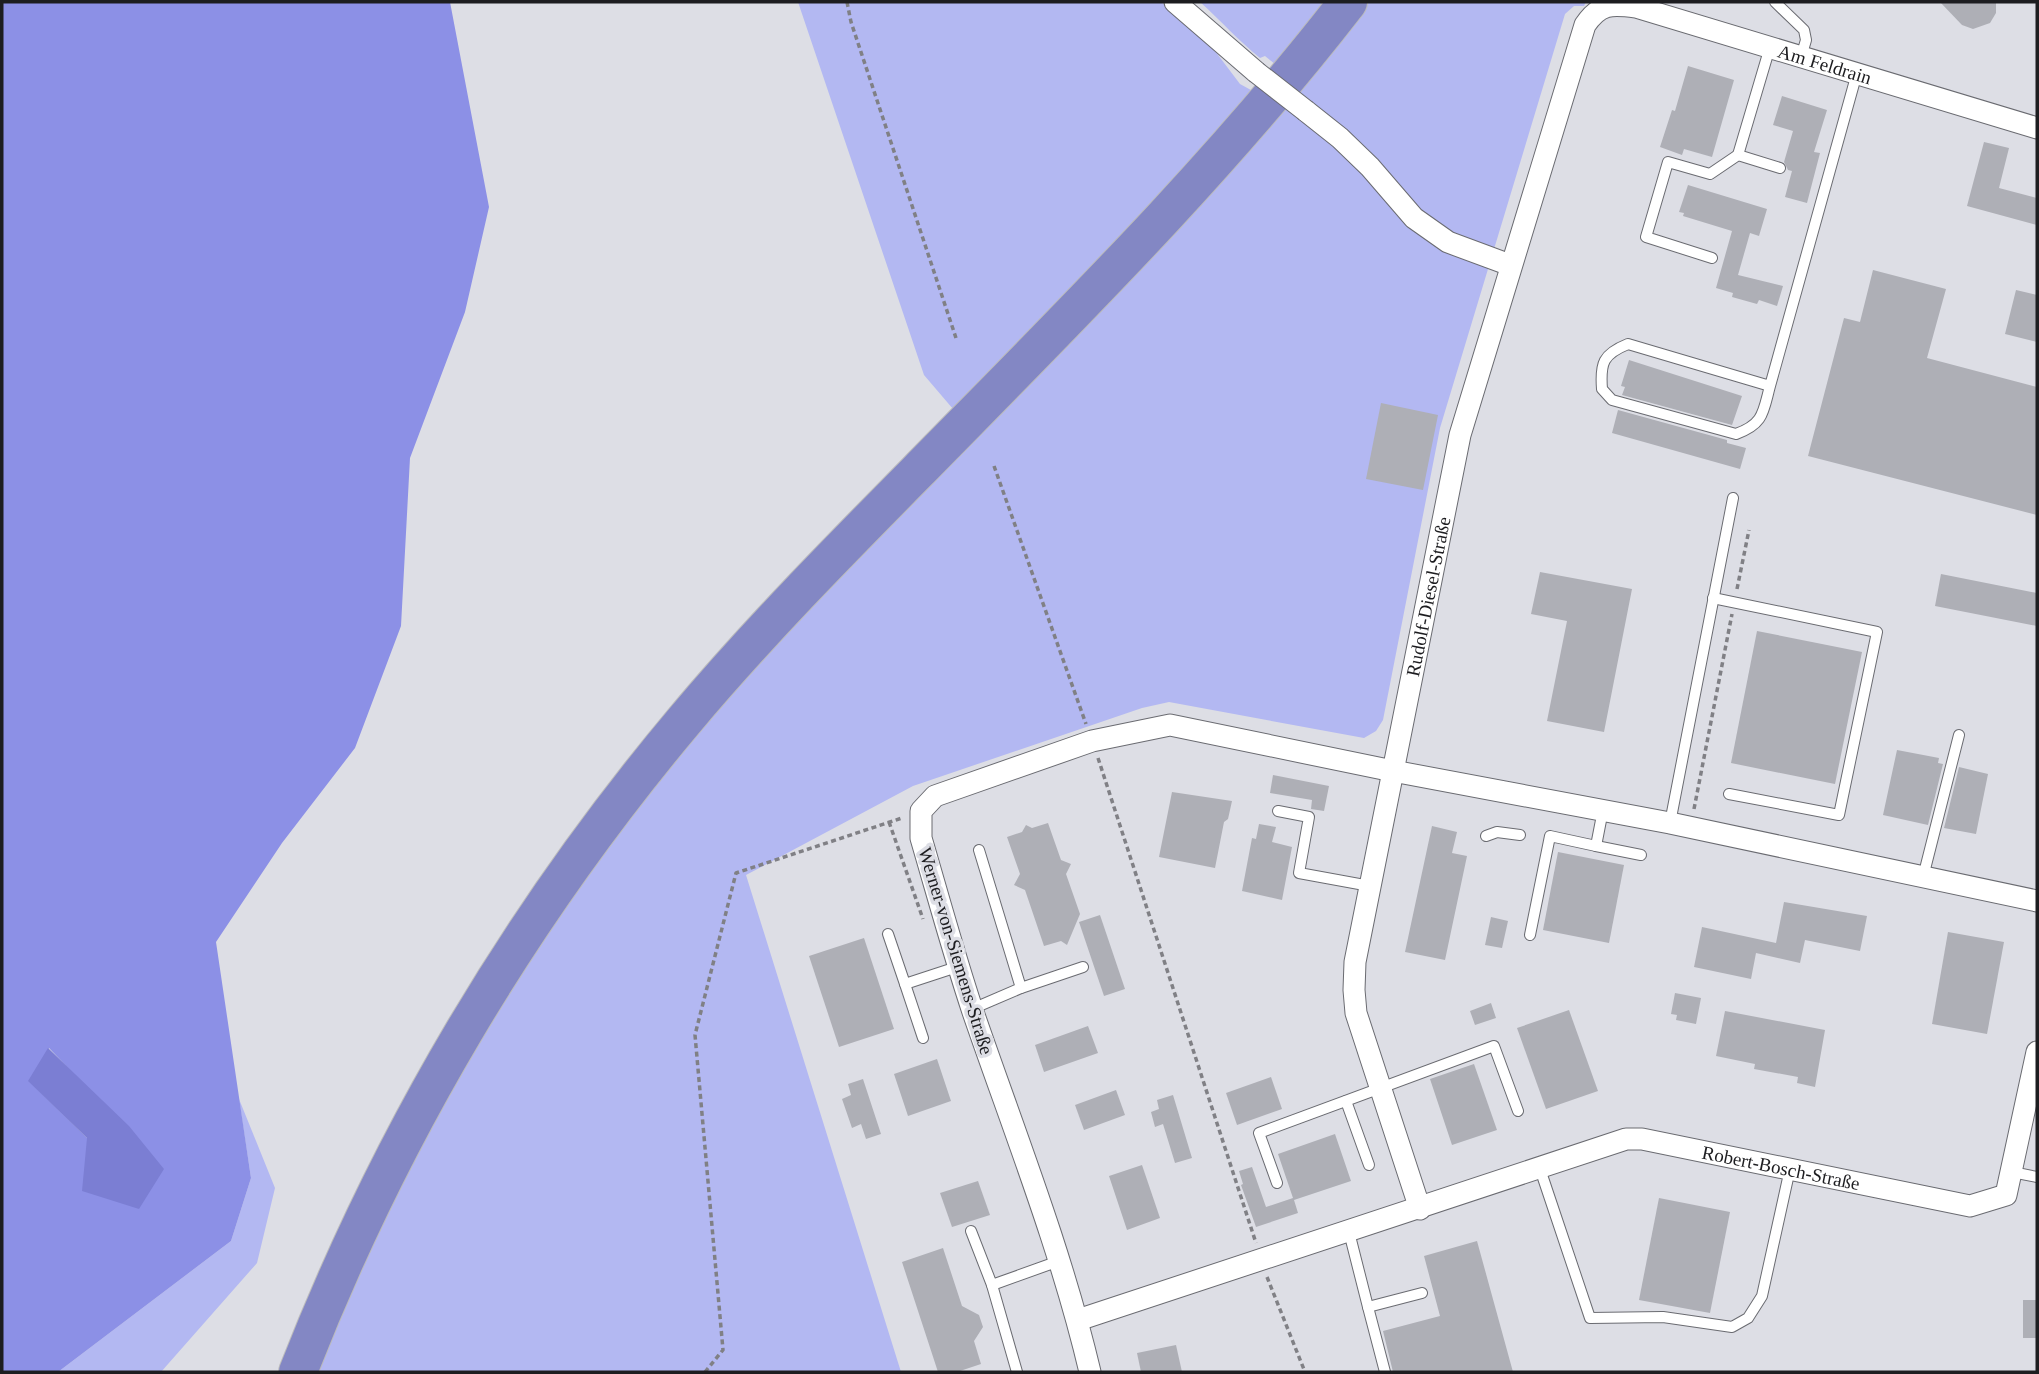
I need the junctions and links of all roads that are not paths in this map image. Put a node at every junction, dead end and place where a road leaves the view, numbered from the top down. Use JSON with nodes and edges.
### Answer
{"nodes":[{"id":1,"x":1175,"y":2,"type":"edge"},
{"id":2,"x":1348,"y":2,"type":"edge"},
{"id":3,"x":1775,"y":2,"type":"edge"},
{"id":4,"x":1612,"y":4,"type":"joint"},
{"id":5,"x":1770,"y":47,"type":"junction"},
{"id":6,"x":1801,"y":57,"type":"junction"},
{"id":7,"x":1857,"y":74,"type":"junction"},
{"id":8,"x":2037,"y":128,"type":"edge"},
{"id":9,"x":1738,"y":155,"type":"junction"},
{"id":10,"x":1780,"y":168,"type":"dead end"},
{"id":11,"x":1712,"y":257,"type":"dead end"},
{"id":12,"x":1510,"y":265,"type":"junction"},
{"id":13,"x":1770,"y":387,"type":"junction"},
{"id":14,"x":1733,"y":498,"type":"dead end"},
{"id":15,"x":1713,"y":598,"type":"junction"},
{"id":16,"x":1959,"y":735,"type":"dead end"},
{"id":17,"x":1393,"y":771,"type":"junction"},
{"id":18,"x":1728,"y":794,"type":"dead end"},
{"id":19,"x":1604,"y":810,"type":"junction"},
{"id":20,"x":1278,"y":811,"type":"dead end"},
{"id":21,"x":1680,"y":826,"type":"junction"},
{"id":22,"x":1520,"y":835,"type":"dead end"},
{"id":23,"x":1486,"y":836,"type":"dead end"},
{"id":24,"x":1596,"y":846,"type":"junction"},
{"id":25,"x":979,"y":850,"type":"dead end"},
{"id":26,"x":1641,"y":855,"type":"dead end"},
{"id":27,"x":1923,"y":877,"type":"junction"},
{"id":28,"x":1370,"y":886,"type":"junction"},
{"id":29,"x":2037,"y":901,"type":"edge"},
{"id":30,"x":888,"y":934,"type":"dead end"},
{"id":31,"x":1530,"y":935,"type":"dead end"},
{"id":32,"x":960,"y":966,"type":"junction"},
{"id":33,"x":1083,"y":967,"type":"dead end"},
{"id":34,"x":905,"y":984,"type":"junction"},
{"id":35,"x":1021,"y":988,"type":"junction"},
{"id":36,"x":972,"y":1009,"type":"junction"},
{"id":37,"x":923,"y":1038,"type":"dead end"},
{"id":38,"x":2037,"y":1052,"type":"edge"},
{"id":39,"x":1379,"y":1088,"type":"junction"},
{"id":40,"x":1346,"y":1101,"type":"junction"},
{"id":41,"x":1518,"y":1111,"type":"dead end"},
{"id":42,"x":1369,"y":1165,"type":"dead end"},
{"id":43,"x":1539,"y":1166,"type":"junction"},
{"id":44,"x":1790,"y":1169,"type":"junction"},
{"id":45,"x":2012,"y":1172,"type":"junction"},
{"id":46,"x":2037,"y":1177,"type":"edge"},
{"id":47,"x":1277,"y":1183,"type":"dead end"},
{"id":48,"x":1420,"y":1209,"type":"junction"},
{"id":49,"x":971,"y":1231,"type":"dead end"},
{"id":50,"x":1349,"y":1232,"type":"junction"},
{"id":51,"x":1059,"y":1261,"type":"junction"},
{"id":52,"x":992,"y":1285,"type":"junction"},
{"id":53,"x":1422,"y":1293,"type":"dead end"},
{"id":54,"x":1368,"y":1307,"type":"junction"},
{"id":55,"x":1078,"y":1320,"type":"junction"},
{"id":56,"x":298,"y":1372,"type":"edge"},
{"id":57,"x":1017,"y":1372,"type":"edge"},
{"id":58,"x":1090,"y":1372,"type":"edge"},
{"id":59,"x":1385,"y":1372,"type":"edge"}],
"edges":[{"from":1,"to":12,"type":"street","bridge":true},
{"from":2,"to":56,"type":"highway"},
{"from":3,"to":6,"type":"lane"},
{"from":4,"to":5,"type":"street","name":"Am Feldrain"},
{"from":4,"to":12,"type":"street","name":"Rudolf-Diesel-Straße"},
{"from":5,"to":6,"type":"street","name":"Am Feldrain"},
{"from":5,"to":9,"type":"lane"},
{"from":6,"to":7,"type":"street","name":"Am Feldrain"},
{"from":7,"to":8,"type":"street","name":"Am Feldrain"},
{"from":7,"to":13,"type":"lane"},
{"from":9,"to":10,"type":"lane"},
{"from":9,"to":11,"type":"lane"},
{"from":12,"to":17,"type":"street","name":"Rudolf-Diesel-Straße"},
{"from":13,"to":13,"type":"lane"},
{"from":14,"to":15,"type":"lane"},
{"from":15,"to":18,"type":"lane"},
{"from":15,"to":21,"type":"lane"},
{"from":16,"to":27,"type":"lane"},
{"from":17,"to":19,"type":"street"},
{"from":17,"to":28,"type":"street","name":"Rudolf-Diesel-Straße"},
{"from":17,"to":32,"type":"street","name":"Werner-von-Siemens-Straße"},
{"from":19,"to":21,"type":"street"},
{"from":19,"to":24,"type":"lane"},
{"from":20,"to":28,"type":"lane"},
{"from":21,"to":27,"type":"street"},
{"from":22,"to":23,"type":"lane"},
{"from":24,"to":26,"type":"lane"},
{"from":24,"to":31,"type":"lane"},
{"from":25,"to":35,"type":"lane"},
{"from":27,"to":29,"type":"street"},
{"from":28,"to":39,"type":"street","name":"Rudolf-Diesel-Straße"},
{"from":30,"to":34,"type":"lane"},
{"from":32,"to":34,"type":"lane"},
{"from":32,"to":36,"type":"street","name":"Werner-von-Siemens-Straße"},
{"from":33,"to":35,"type":"lane"},
{"from":34,"to":37,"type":"lane"},
{"from":35,"to":36,"type":"lane"},
{"from":36,"to":51,"type":"street","name":"Werner-von-Siemens-Straße"},
{"from":38,"to":45,"type":"street","name":"Robert-Bosch-Straße"},
{"from":39,"to":40,"type":"lane"},
{"from":39,"to":41,"type":"lane"},
{"from":39,"to":48,"type":"street","name":"Rudolf-Diesel-Straße"},
{"from":40,"to":42,"type":"lane"},
{"from":40,"to":47,"type":"lane"},
{"from":43,"to":44,"type":"street","name":"Robert-Bosch-Straße"},
{"from":43,"to":44,"type":"lane"},
{"from":43,"to":48,"type":"street","name":"Robert-Bosch-Straße"},
{"from":44,"to":45,"type":"street","name":"Robert-Bosch-Straße"},
{"from":45,"to":46,"type":"lane"},
{"from":48,"to":50,"type":"street"},
{"from":49,"to":52,"type":"lane"},
{"from":50,"to":54,"type":"lane"},
{"from":50,"to":55,"type":"street"},
{"from":51,"to":52,"type":"lane"},
{"from":51,"to":55,"type":"street","name":"Werner-von-Siemens-Straße"},
{"from":52,"to":57,"type":"lane"},
{"from":53,"to":54,"type":"lane"},
{"from":54,"to":59,"type":"lane"},
{"from":55,"to":58,"type":"street","name":"Werner-von-Siemens-Straße"}]}
